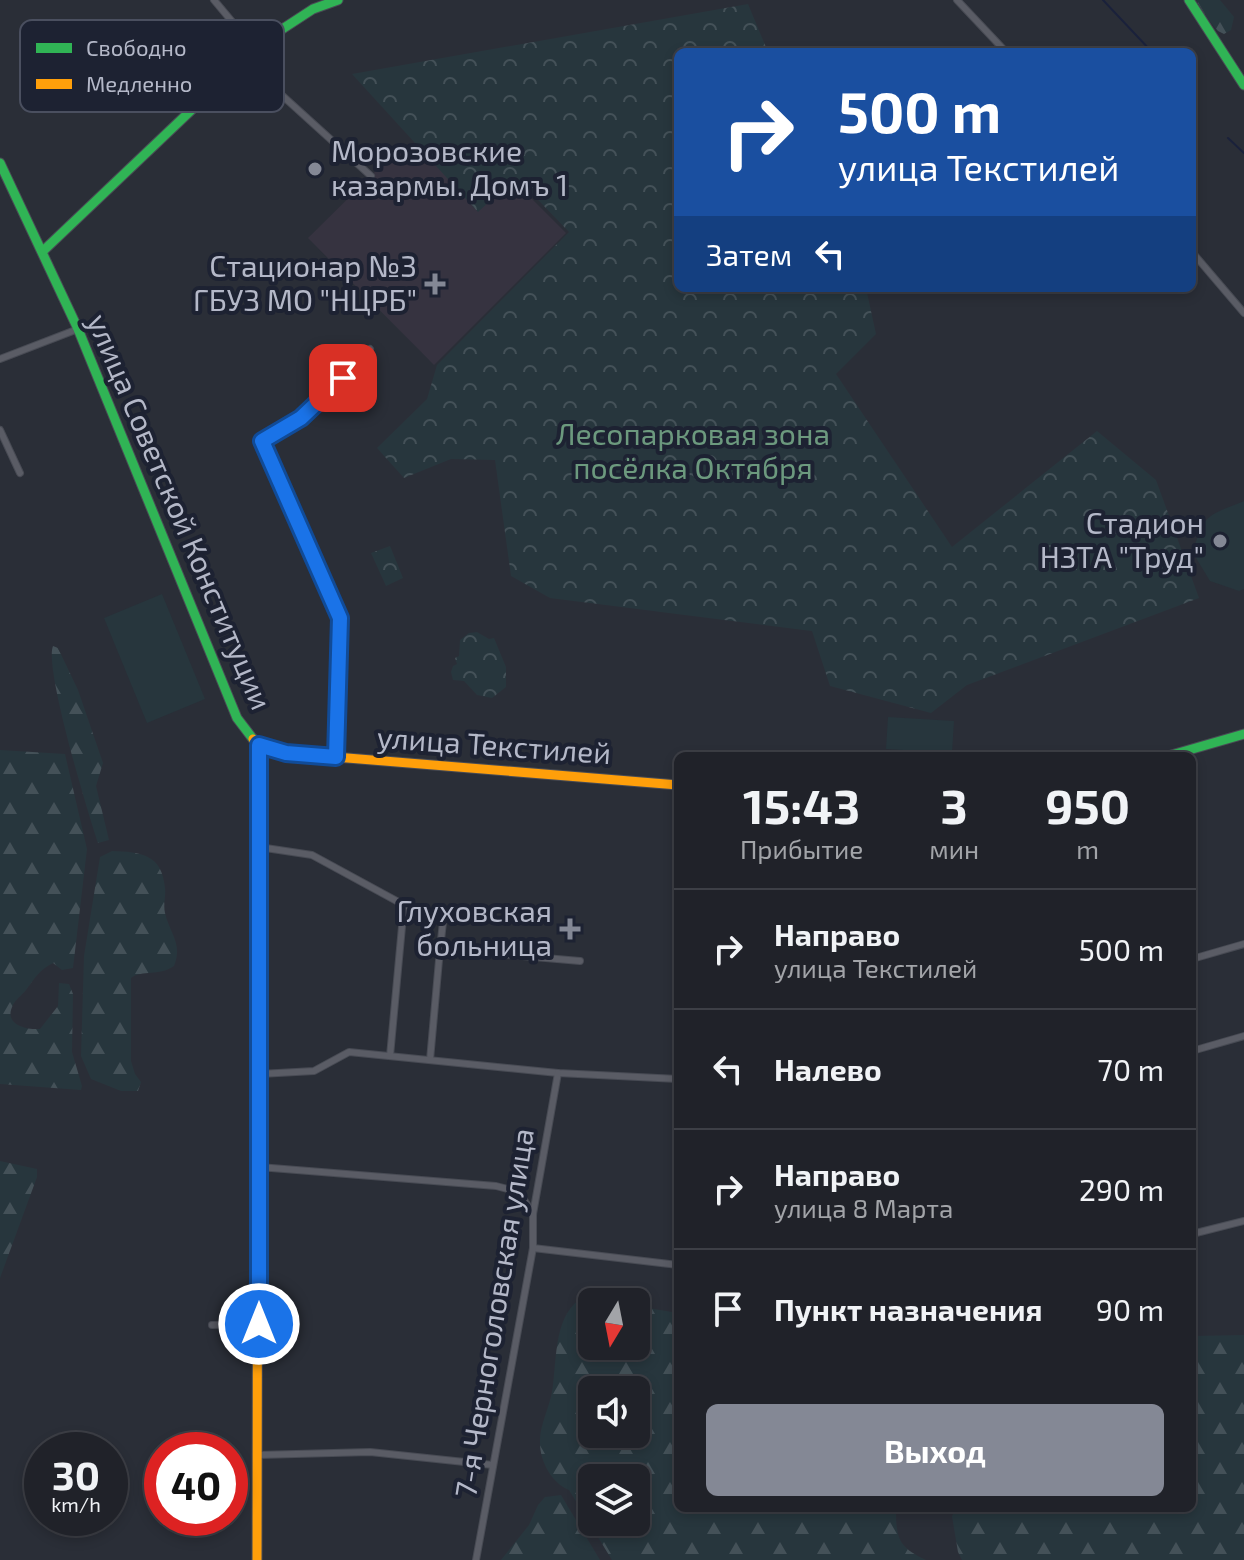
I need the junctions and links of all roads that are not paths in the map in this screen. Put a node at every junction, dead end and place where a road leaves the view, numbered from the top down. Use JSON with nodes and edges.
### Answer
{"nodes":[{"id":1,"x":214,"y":0,"type":"edge"},
{"id":2,"x":338,"y":0,"type":"edge"},
{"id":3,"x":957,"y":0,"type":"edge"},
{"id":4,"x":1189,"y":0,"type":"edge"},
{"id":5,"x":231,"y":20,"type":"edge"},
{"id":6,"x":284,"y":26,"type":"edge"},
{"id":7,"x":1002,"y":48,"type":"edge"},
{"id":8,"x":1244,"y":85,"type":"edge"},
{"id":9,"x":284,"y":97,"type":"edge"},
{"id":10,"x":189,"y":112,"type":"edge"},
{"id":11,"x":0,"y":163,"type":"edge"},
{"id":12,"x":371,"y":176,"type":"dead end"},
{"id":13,"x":43,"y":251,"type":"junction"},
{"id":14,"x":1196,"y":257,"type":"edge"},
{"id":15,"x":1244,"y":313,"type":"edge"},
{"id":16,"x":78,"y":329,"type":"junction"},
{"id":17,"x":370,"y":349,"type":"dead end"},
{"id":18,"x":0,"y":359,"type":"edge"},
{"id":19,"x":0,"y":430,"type":"edge"},
{"id":20,"x":20,"y":473,"type":"dead end"},
{"id":21,"x":1244,"y":734,"type":"edge"},
{"id":22,"x":259,"y":745,"type":"junction"},
{"id":23,"x":1182,"y":752,"type":"edge"},
{"id":24,"x":336,"y":757,"type":"junction"},
{"id":25,"x":674,"y":785,"type":"edge"},
{"id":26,"x":259,"y":847,"type":"junction"},
{"id":27,"x":404,"y":905,"type":"junction"},
{"id":28,"x":1244,"y":944,"type":"edge"},
{"id":29,"x":440,"y":949,"type":"junction"},
{"id":30,"x":1196,"y":958,"type":"edge"},
{"id":31,"x":580,"y":961,"type":"dead end"},
{"id":32,"x":1244,"y":1036,"type":"edge"},
{"id":33,"x":1196,"y":1050,"type":"edge"},
{"id":34,"x":390,"y":1056,"type":"junction"},
{"id":35,"x":430,"y":1060,"type":"junction"},
{"id":36,"x":558,"y":1073,"type":"junction"},
{"id":37,"x":260,"y":1074,"type":"junction"},
{"id":38,"x":674,"y":1079,"type":"edge"},
{"id":39,"x":259,"y":1167,"type":"junction"},
{"id":40,"x":533,"y":1214,"type":"junction"},
{"id":41,"x":1244,"y":1221,"type":"edge"},
{"id":42,"x":1196,"y":1233,"type":"edge"},
{"id":43,"x":533,"y":1248,"type":"junction"},
{"id":44,"x":674,"y":1265,"type":"edge"},
{"id":45,"x":259,"y":1324,"type":"junction"},
{"id":46,"x":212,"y":1325,"type":"dead end"},
{"id":47,"x":258,"y":1455,"type":"junction"},
{"id":48,"x":493,"y":1465,"type":"junction"},
{"id":49,"x":257,"y":1560,"type":"edge"},
{"id":50,"x":476,"y":1560,"type":"edge"}],
"edges":[{"from":1,"to":5,"type":"street"},
{"from":2,"to":6,"type":"street"},
{"from":3,"to":7,"type":"street"},
{"from":4,"to":8,"type":"street"},
{"from":9,"to":12,"type":"street"},
{"from":10,"to":13,"type":"street"},
{"from":11,"to":13,"type":"street","name":"улица Советской Конституции"},
{"from":13,"to":16,"type":"street","name":"улица Советской Конституции"},
{"from":14,"to":15,"type":"street"},
{"from":16,"to":18,"type":"street"},
{"from":16,"to":22,"type":"street","name":"улица Советской Конституции"},
{"from":17,"to":24,"type":"street"},
{"from":19,"to":20,"type":"street"},
{"from":21,"to":23,"type":"street"},
{"from":22,"to":24,"type":"street","name":"улица Текстилей"},
{"from":22,"to":26,"type":"street","name":"улица Советской Конституции"},
{"from":24,"to":25,"type":"street","name":"улица Текстилей"},
{"from":26,"to":27,"type":"street"},
{"from":26,"to":37,"type":"street","name":"улица Советской Конституции"},
{"from":27,"to":29,"type":"street"},
{"from":27,"to":34,"type":"street"},
{"from":28,"to":30,"type":"street"},
{"from":29,"to":31,"type":"street"},
{"from":29,"to":35,"type":"street"},
{"from":32,"to":33,"type":"street"},
{"from":34,"to":35,"type":"street"},
{"from":34,"to":37,"type":"street"},
{"from":35,"to":36,"type":"street"},
{"from":36,"to":38,"type":"street"},
{"from":36,"to":40,"type":"street","name":"7-я Черноголовская улица"},
{"from":37,"to":39,"type":"street","name":"улица Советской Конституции"},
{"from":39,"to":40,"type":"street"},
{"from":39,"to":45,"type":"street","name":"улица Советской Конституции"},
{"from":40,"to":43,"type":"street","name":"7-я Черноголовская улица"},
{"from":41,"to":42,"type":"street"},
{"from":43,"to":44,"type":"street"},
{"from":43,"to":48,"type":"street","name":"7-я Черноголовская улица"},
{"from":45,"to":46,"type":"street"},
{"from":45,"to":47,"type":"street","name":"улица Советской Конституции"},
{"from":47,"to":48,"type":"street"},
{"from":47,"to":49,"type":"street","name":"улица Советской Конституции"},
{"from":48,"to":50,"type":"street","name":"7-я Черноголовская улица"}]}
